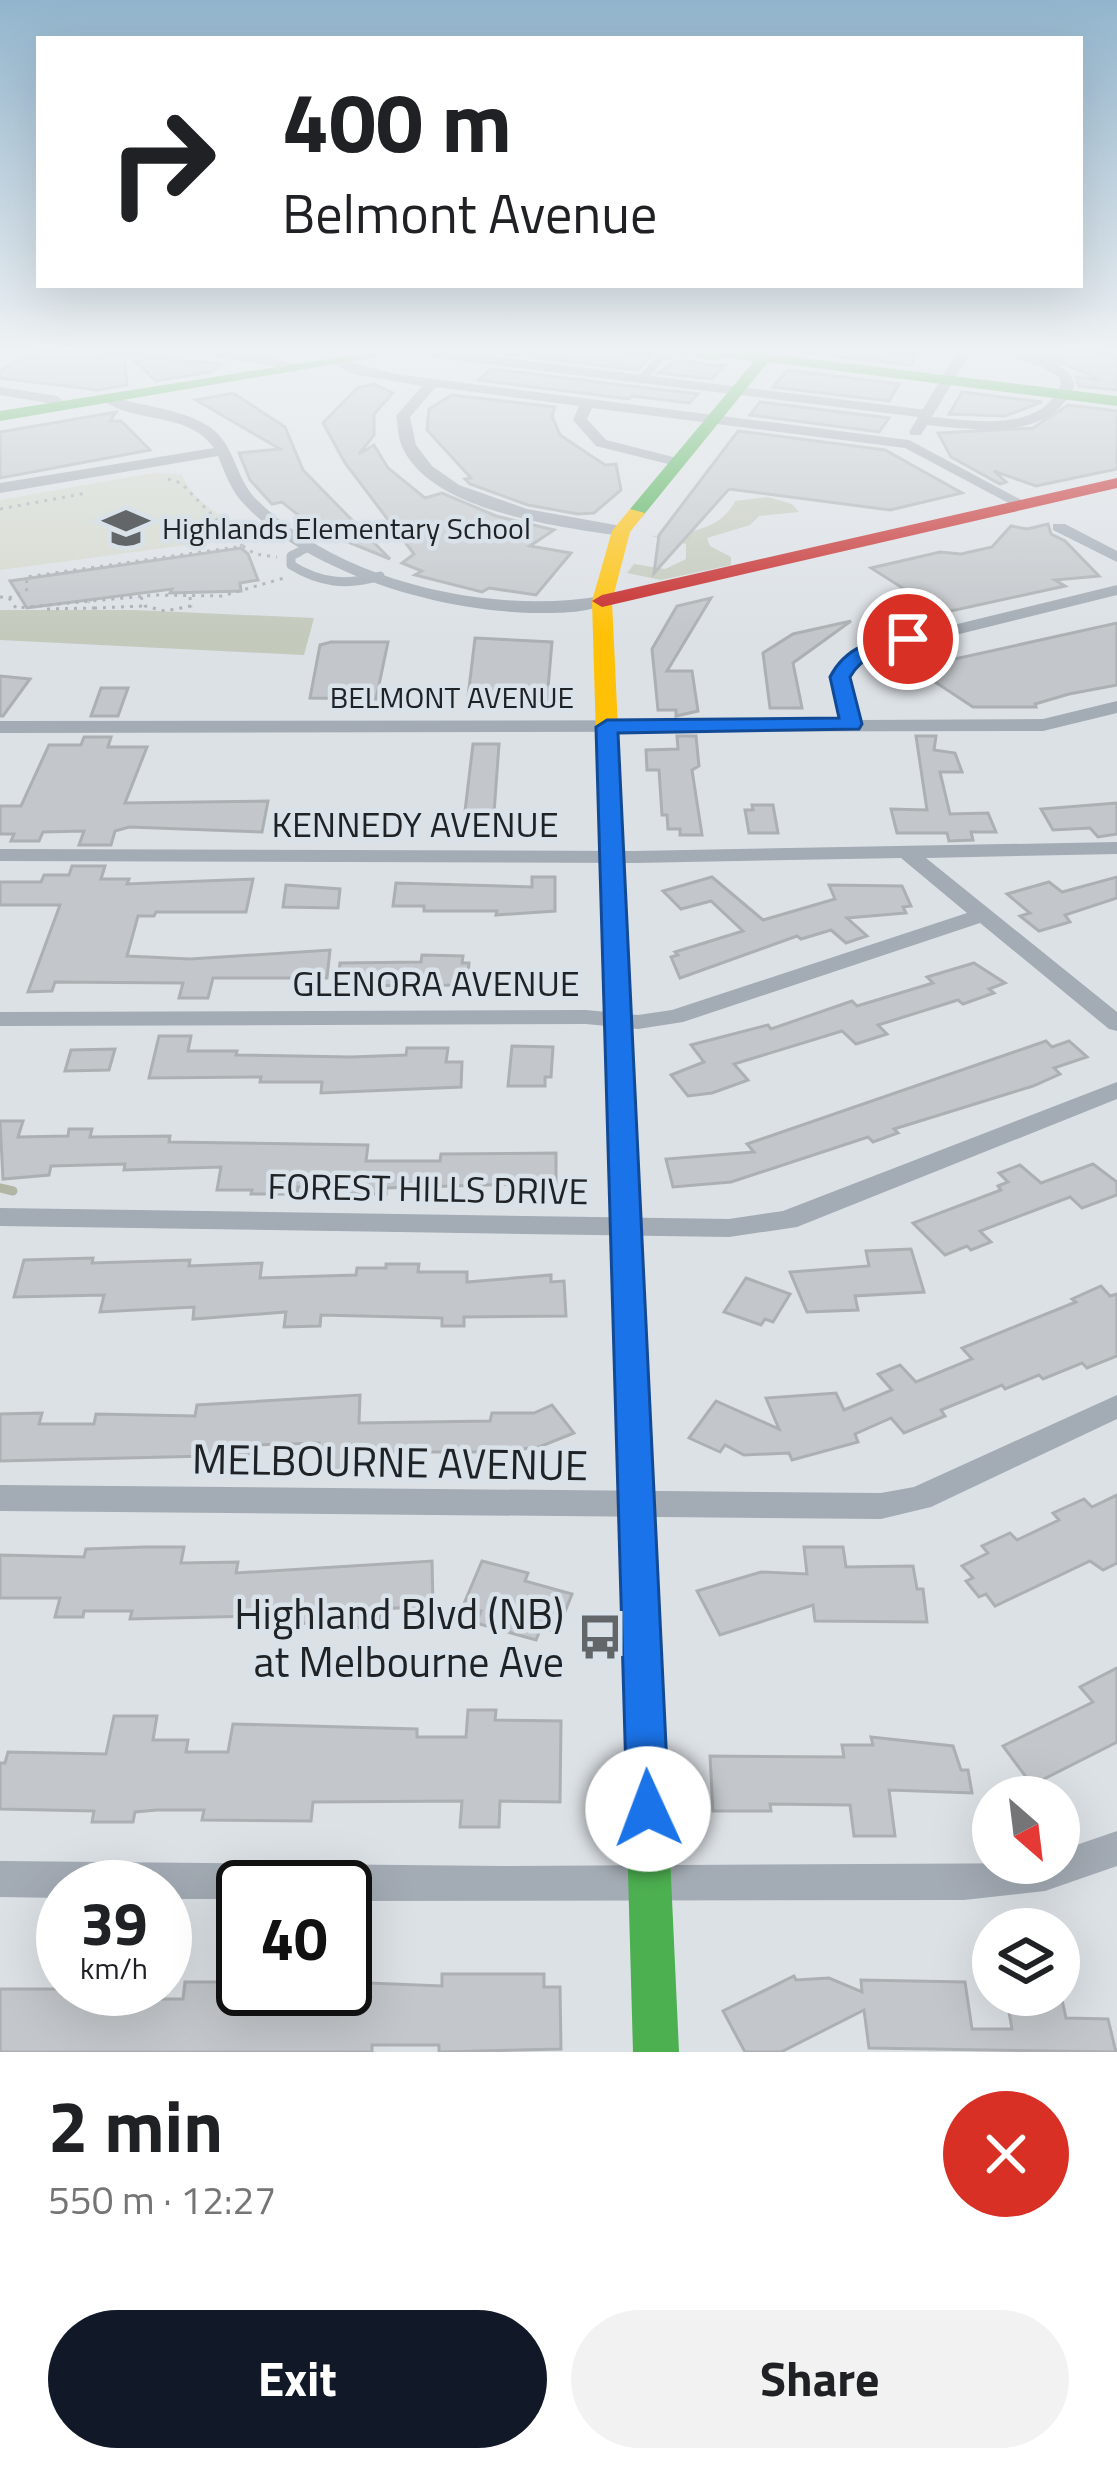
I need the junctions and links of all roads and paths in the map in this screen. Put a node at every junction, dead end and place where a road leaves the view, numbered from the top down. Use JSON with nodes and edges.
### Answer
{"nodes":[{"id":1,"x":217,"y":445,"type":"edge"},
{"id":2,"x":406,"y":445,"type":"edge"},
{"id":3,"x":608,"y":445,"type":"edge"},
{"id":4,"x":690,"y":445,"type":"edge"},
{"id":5,"x":910,"y":445,"type":"edge"},
{"id":6,"x":221,"y":451,"type":"junction"},
{"id":7,"x":676,"y":462,"type":"junction"},
{"id":8,"x":168,"y":478,"type":"dead end"},
{"id":9,"x":1117,"y":483,"type":"edge"},
{"id":10,"x":0,"y":488,"type":"edge"},
{"id":11,"x":1021,"y":504,"type":"junction"},
{"id":12,"x":1059,"y":527,"type":"dead end"},
{"id":13,"x":621,"y":532,"type":"junction"},
{"id":14,"x":242,"y":546,"type":"junction"},
{"id":15,"x":311,"y":546,"type":"junction"},
{"id":16,"x":277,"y":557,"type":"dead end"},
{"id":17,"x":1117,"y":557,"type":"edge"},
{"id":18,"x":290,"y":575,"type":"dead end"},
{"id":19,"x":380,"y":576,"type":"junction"},
{"id":20,"x":1117,"y":590,"type":"edge"},
{"id":21,"x":0,"y":597,"type":"edge"},
{"id":22,"x":141,"y":597,"type":"junction"},
{"id":23,"x":190,"y":597,"type":"junction"},
{"id":24,"x":9,"y":598,"type":"junction"},
{"id":25,"x":602,"y":601,"type":"junction"},
{"id":26,"x":89,"y":602,"type":"junction"},
{"id":27,"x":145,"y":606,"type":"junction"},
{"id":28,"x":41,"y":608,"type":"junction"},
{"id":29,"x":94,"y":608,"type":"junction"},
{"id":30,"x":1117,"y":706,"type":"edge"},
{"id":31,"x":851,"y":724,"type":"junction"},
{"id":32,"x":0,"y":727,"type":"edge"},
{"id":33,"x":607,"y":727,"type":"junction"},
{"id":34,"x":1117,"y":848,"type":"edge"},
{"id":35,"x":908,"y":853,"type":"junction"},
{"id":36,"x":0,"y":855,"type":"edge"},
{"id":37,"x":613,"y":857,"type":"junction"},
{"id":38,"x":982,"y":915,"type":"junction"},
{"id":39,"x":8,"y":1019,"type":"edge"},
{"id":40,"x":617,"y":1020,"type":"junction"},
{"id":41,"x":1117,"y":1024,"type":"edge"},
{"id":42,"x":1117,"y":1090,"type":"edge"},
{"id":43,"x":0,"y":1217,"type":"edge"},
{"id":44,"x":625,"y":1227,"type":"junction"},
{"id":45,"x":1117,"y":1406,"type":"edge"},
{"id":46,"x":0,"y":1498,"type":"edge"},
{"id":47,"x":638,"y":1505,"type":"junction"},
{"id":48,"x":1117,"y":1848,"type":"edge"},
{"id":49,"x":0,"y":1879,"type":"edge"},
{"id":50,"x":650,"y":1884,"type":"junction"},
{"id":51,"x":656,"y":2052,"type":"edge"}],
"edges":[{"from":1,"to":6,"type":"street"},
{"from":2,"to":13,"type":"street"},
{"from":3,"to":7,"type":"street"},
{"from":4,"to":7,"type":"street"},
{"from":5,"to":11,"type":"street"},
{"from":6,"to":10,"type":"street"},
{"from":6,"to":15,"type":"street"},
{"from":7,"to":13,"type":"street"},
{"from":8,"to":14,"type":"path"},
{"from":9,"to":11,"type":"street"},
{"from":11,"to":25,"type":"street"},
{"from":12,"to":17,"type":"street"},
{"from":13,"to":25,"type":"street"},
{"from":14,"to":16,"type":"path"},
{"from":14,"to":24,"type":"path"},
{"from":15,"to":19,"type":"street"},
{"from":15,"to":19,"type":"lane"},
{"from":18,"to":23,"type":"path"},
{"from":19,"to":25,"type":"street"},
{"from":20,"to":31,"type":"street"},
{"from":21,"to":24,"type":"path"},
{"from":22,"to":23,"type":"path"},
{"from":22,"to":26,"type":"path"},
{"from":22,"to":27,"type":"path"},
{"from":23,"to":27,"type":"path"},
{"from":24,"to":28,"type":"path"},
{"from":25,"to":33,"type":"street"},
{"from":26,"to":28,"type":"path"},
{"from":26,"to":29,"type":"path"},
{"from":27,"to":29,"type":"path"},
{"from":28,"to":29,"type":"path"},
{"from":30,"to":31,"type":"street","name":"BELMONT AVENUE"},
{"from":31,"to":33,"type":"street","name":"BELMONT AVENUE"},
{"from":32,"to":33,"type":"street","name":"BELMONT AVENUE"},
{"from":33,"to":37,"type":"street"},
{"from":34,"to":35,"type":"street","name":"KENNEDY AVENUE"},
{"from":35,"to":37,"type":"street","name":"KENNEDY AVENUE"},
{"from":35,"to":38,"type":"street"},
{"from":36,"to":37,"type":"street","name":"KENNEDY AVENUE"},
{"from":37,"to":40,"type":"street"},
{"from":38,"to":40,"type":"street","name":"GLENORA AVENUE"},
{"from":38,"to":41,"type":"street"},
{"from":39,"to":40,"type":"street","name":"GLENORA AVENUE"},
{"from":40,"to":44,"type":"street"},
{"from":42,"to":44,"type":"street","name":"FOREST HILLS DRIVE"},
{"from":43,"to":44,"type":"street","name":"FOREST HILLS DRIVE"},
{"from":44,"to":47,"type":"street"},
{"from":45,"to":47,"type":"street","name":"MELBOURNE AVENUE"},
{"from":46,"to":47,"type":"street","name":"MELBOURNE AVENUE"},
{"from":47,"to":50,"type":"street"},
{"from":48,"to":50,"type":"street"},
{"from":49,"to":50,"type":"street"},
{"from":50,"to":51,"type":"street"}]}
